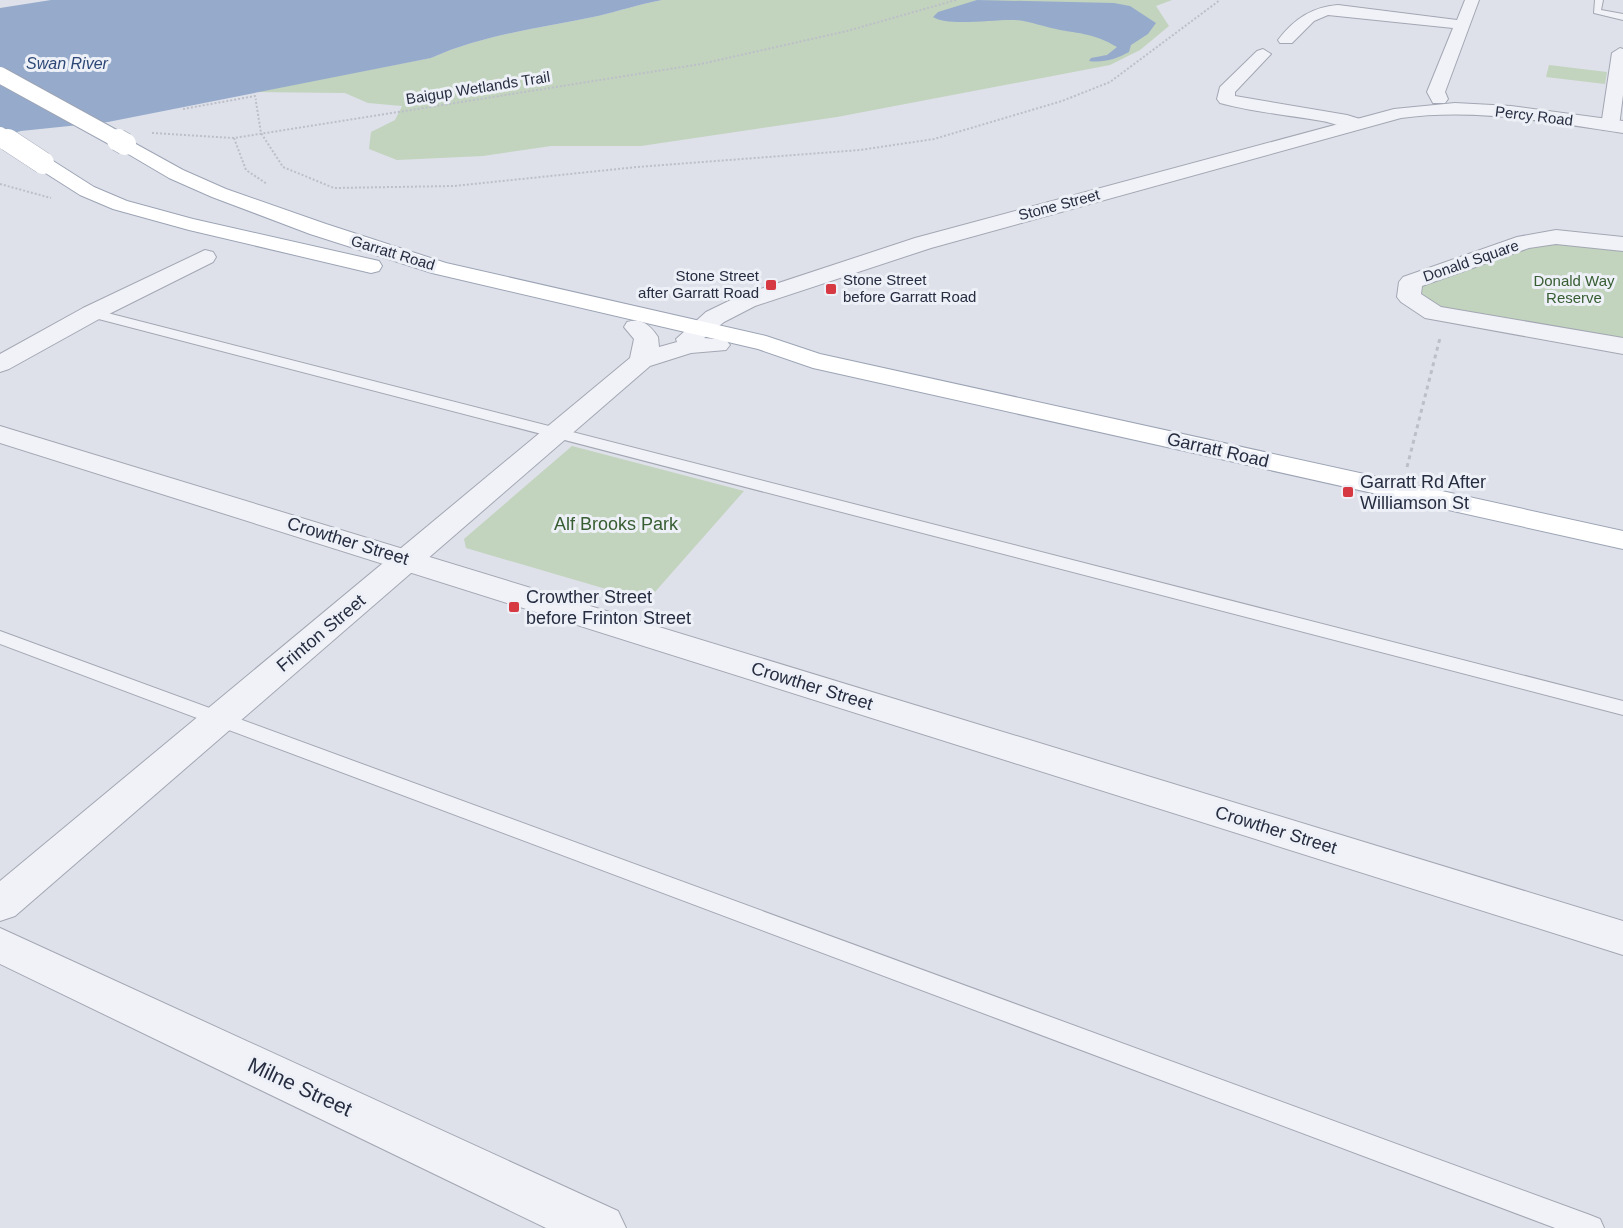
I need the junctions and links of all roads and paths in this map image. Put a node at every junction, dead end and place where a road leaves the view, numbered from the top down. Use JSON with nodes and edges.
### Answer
{"nodes":[{"id":1,"x":956,"y":0,"type":"edge"},
{"id":2,"x":1220,"y":0,"type":"edge"},
{"id":3,"x":1472,"y":0,"type":"edge"},
{"id":4,"x":1599,"y":0,"type":"edge"},
{"id":5,"x":1623,"y":17,"type":"edge"},
{"id":6,"x":1462,"y":25,"type":"junction"},
{"id":7,"x":1286,"y":40,"type":"dead end"},
{"id":8,"x":1620,"y":53,"type":"dead end"},
{"id":9,"x":1263,"y":54,"type":"dead end"},
{"id":10,"x":0,"y":75,"type":"edge"},
{"id":11,"x":1441,"y":103,"type":"junction"},
{"id":12,"x":183,"y":109,"type":"dead end"},
{"id":13,"x":1356,"y":124,"type":"junction"},
{"id":14,"x":1617,"y":126,"type":"edge"},
{"id":15,"x":149,"y":132,"type":"dead end"},
{"id":16,"x":261,"y":133,"type":"junction"},
{"id":17,"x":0,"y":135,"type":"edge"},
{"id":18,"x":0,"y":184,"type":"edge"},
{"id":19,"x":55,"y":199,"type":"dead end"},
{"id":20,"x":1623,"y":244,"type":"edge"},
{"id":21,"x":204,"y":257,"type":"dead end"},
{"id":22,"x":92,"y":313,"type":"junction"},
{"id":23,"x":1446,"y":315,"type":"junction"},
{"id":24,"x":636,"y":327,"type":"junction"},
{"id":25,"x":702,"y":337,"type":"junction"},
{"id":26,"x":1623,"y":346,"type":"edge"},
{"id":27,"x":641,"y":361,"type":"junction"},
{"id":28,"x":0,"y":364,"type":"edge"},
{"id":29,"x":556,"y":433,"type":"junction"},
{"id":30,"x":0,"y":434,"type":"edge"},
{"id":31,"x":1405,"y":473,"type":"dead end"},
{"id":32,"x":1623,"y":540,"type":"edge"},
{"id":33,"x":407,"y":559,"type":"junction"},
{"id":34,"x":0,"y":637,"type":"edge"},
{"id":35,"x":1623,"y":708,"type":"edge"},
{"id":36,"x":220,"y":718,"type":"junction"},
{"id":37,"x":0,"y":904,"type":"edge"},
{"id":38,"x":1623,"y":938,"type":"edge"},
{"id":39,"x":0,"y":945,"type":"edge"},
{"id":40,"x":600,"y":1228,"type":"edge"},
{"id":41,"x":1590,"y":1228,"type":"edge"}],
"edges":[{"from":1,"to":16,"type":"path","name":"Baigup Wetlands Trail"},
{"from":2,"to":16,"type":"path"},
{"from":3,"to":6,"type":"street"},
{"from":4,"to":5,"type":"lane"},
{"from":6,"to":7,"type":"street"},
{"from":6,"to":11,"type":"street"},
{"from":8,"to":14,"type":"street"},
{"from":9,"to":13,"type":"street"},
{"from":10,"to":25,"type":"main road","name":"Garratt Road","bridge":true},
{"from":11,"to":13,"type":"street","name":"Stone Street"},
{"from":11,"to":14,"type":"street","name":"Percy Road"},
{"from":12,"to":16,"type":"path"},
{"from":13,"to":25,"type":"street","name":"Stone Street"},
{"from":15,"to":16,"type":"path","name":"Baigup Wetlands Trail"},
{"from":17,"to":24,"type":"main road","name":"Garratt Road","bridge":true},
{"from":18,"to":19,"type":"path"},
{"from":20,"to":23,"type":"street","name":"Donald Square"},
{"from":21,"to":22,"type":"street"},
{"from":22,"to":28,"type":"street"},
{"from":22,"to":29,"type":"lane"},
{"from":23,"to":26,"type":"street","name":"Donald Square"},
{"from":23,"to":31,"type":"path"},
{"from":24,"to":25,"type":"main road","name":"Garratt Road"},
{"from":24,"to":27,"type":"street"},
{"from":25,"to":27,"type":"street","name":"Frinton Street"},
{"from":25,"to":32,"type":"main road","name":"Garratt Road"},
{"from":27,"to":29,"type":"street","name":"Frinton Street"},
{"from":29,"to":33,"type":"street","name":"Frinton Street"},
{"from":29,"to":35,"type":"lane"},
{"from":30,"to":33,"type":"street","name":"Crowther Street"},
{"from":33,"to":36,"type":"street","name":"Frinton Street"},
{"from":33,"to":38,"type":"street","name":"Crowther Street"},
{"from":34,"to":36,"type":"lane"},
{"from":36,"to":37,"type":"street","name":"Frinton Street"},
{"from":36,"to":41,"type":"lane"},
{"from":39,"to":40,"type":"street","name":"Milne Street"}]}
